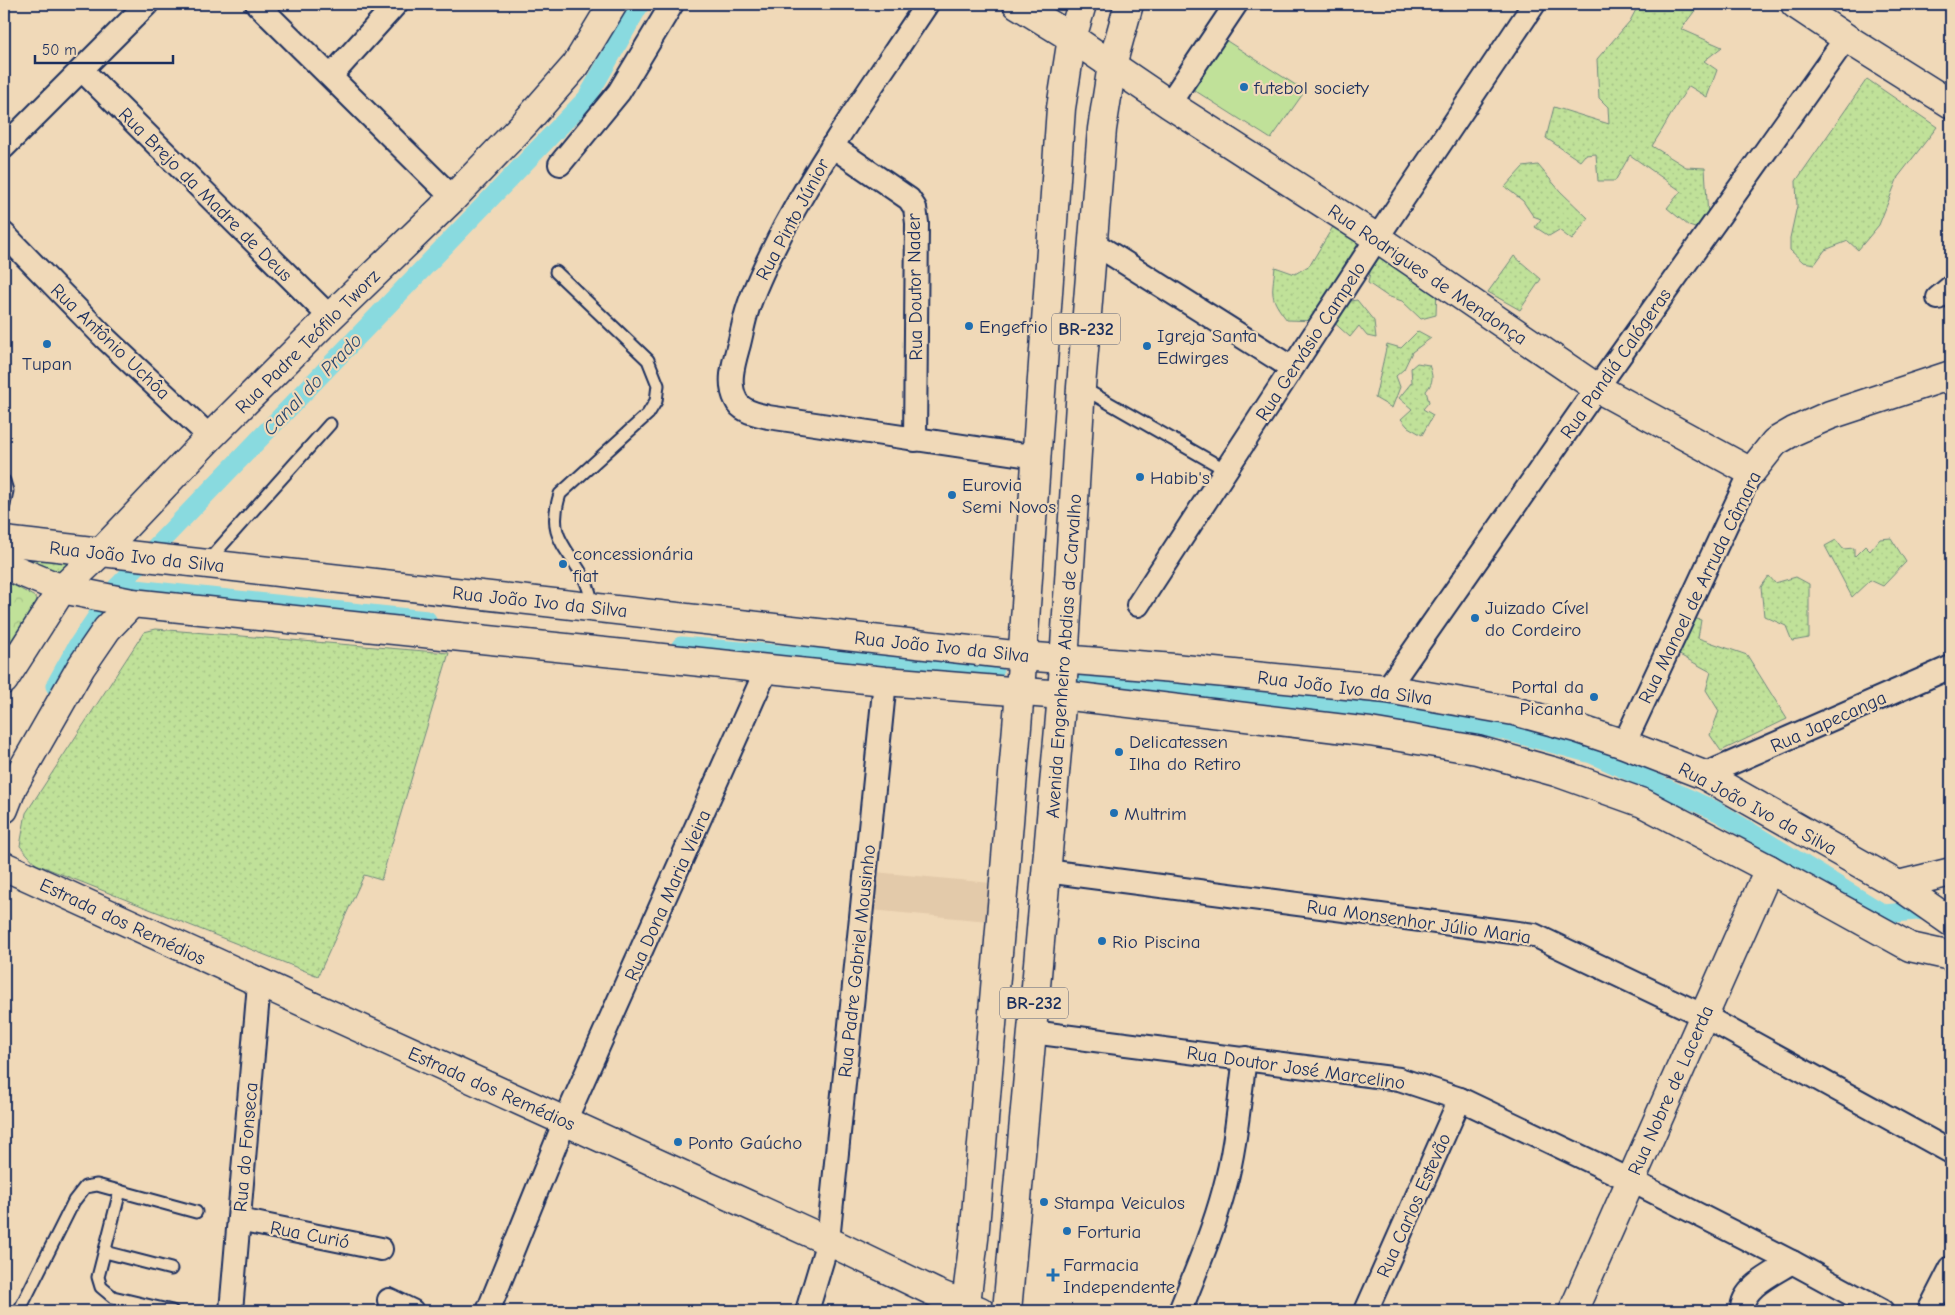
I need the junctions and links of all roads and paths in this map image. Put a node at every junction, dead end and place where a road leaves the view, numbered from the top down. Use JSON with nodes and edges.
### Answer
{"nodes":[{"id":1,"x":147,"y":4,"type":"edge"},
{"id":2,"x":257,"y":4,"type":"edge"},
{"id":3,"x":396,"y":4,"type":"edge"},
{"id":4,"x":613,"y":4,"type":"edge"},
{"id":5,"x":672,"y":4,"type":"edge"},
{"id":6,"x":926,"y":4,"type":"edge"},
{"id":7,"x":1017,"y":4,"type":"edge"},
{"id":8,"x":1082,"y":4,"type":"edge"},
{"id":9,"x":1129,"y":4,"type":"edge"},
{"id":10,"x":1236,"y":4,"type":"edge"},
{"id":11,"x":1534,"y":4,"type":"edge"},
{"id":12,"x":1795,"y":4,"type":"edge"},
{"id":13,"x":1072,"y":38,"type":"junction"},
{"id":14,"x":1846,"y":38,"type":"junction"},
{"id":15,"x":1112,"y":65,"type":"junction"},
{"id":16,"x":82,"y":70,"type":"junction"},
{"id":17,"x":331,"y":76,"type":"junction"},
{"id":18,"x":1169,"y":104,"type":"junction"},
{"id":19,"x":1951,"y":104,"type":"edge"},
{"id":20,"x":832,"y":146,"type":"junction"},
{"id":21,"x":4,"y":147,"type":"edge"},
{"id":22,"x":560,"y":164,"type":"dead end"},
{"id":23,"x":453,"y":198,"type":"junction"},
{"id":24,"x":1378,"y":238,"type":"junction"},
{"id":25,"x":8,"y":239,"type":"edge"},
{"id":26,"x":1092,"y":242,"type":"junction"},
{"id":27,"x":556,"y":272,"type":"dead end"},
{"id":28,"x":330,"y":317,"type":"junction"},
{"id":29,"x":1292,"y":368,"type":"junction"},
{"id":30,"x":1951,"y":375,"type":"edge"},
{"id":31,"x":1081,"y":387,"type":"junction"},
{"id":32,"x":1596,"y":388,"type":"junction"},
{"id":33,"x":330,"y":424,"type":"dead end"},
{"id":34,"x":210,"y":437,"type":"junction"},
{"id":35,"x":915,"y":440,"type":"junction"},
{"id":36,"x":1037,"y":457,"type":"junction"},
{"id":37,"x":1226,"y":470,"type":"junction"},
{"id":38,"x":1751,"y":472,"type":"junction"},
{"id":39,"x":4,"y":481,"type":"edge"},
{"id":40,"x":4,"y":505,"type":"edge"},
{"id":41,"x":4,"y":541,"type":"edge"},
{"id":42,"x":101,"y":552,"type":"junction"},
{"id":43,"x":193,"y":562,"type":"junction"},
{"id":44,"x":4,"y":565,"type":"edge"},
{"id":45,"x":74,"y":592,"type":"junction"},
{"id":46,"x":125,"y":602,"type":"junction"},
{"id":47,"x":1138,"y":605,"type":"dead end"},
{"id":48,"x":595,"y":608,"type":"junction"},
{"id":49,"x":1023,"y":656,"type":"junction"},
{"id":50,"x":1065,"y":658,"type":"junction"},
{"id":51,"x":1951,"y":667,"type":"edge"},
{"id":52,"x":767,"y":668,"type":"junction"},
{"id":53,"x":4,"y":680,"type":"edge"},
{"id":54,"x":885,"y":680,"type":"junction"},
{"id":55,"x":1387,"y":689,"type":"junction"},
{"id":56,"x":1020,"y":691,"type":"junction"},
{"id":57,"x":1062,"y":695,"type":"junction"},
{"id":58,"x":1624,"y":744,"type":"junction"},
{"id":59,"x":1704,"y":775,"type":"junction"},
{"id":60,"x":4,"y":809,"type":"edge"},
{"id":61,"x":4,"y":866,"type":"edge"},
{"id":62,"x":1769,"y":869,"type":"junction"},
{"id":63,"x":1046,"y":871,"type":"junction"},
{"id":64,"x":1951,"y":872,"type":"edge"},
{"id":65,"x":1925,"y":904,"type":"edge"},
{"id":66,"x":1910,"y":947,"type":"junction"},
{"id":67,"x":1951,"y":956,"type":"edge"},
{"id":68,"x":1951,"y":971,"type":"edge"},
{"id":69,"x":259,"y":984,"type":"junction"},
{"id":70,"x":1704,"y":1016,"type":"junction"},
{"id":71,"x":1032,"y":1032,"type":"junction"},
{"id":72,"x":1246,"y":1058,"type":"junction"},
{"id":73,"x":1460,"y":1099,"type":"junction"},
{"id":74,"x":566,"y":1121,"type":"junction"},
{"id":75,"x":1951,"y":1152,"type":"edge"},
{"id":76,"x":1630,"y":1180,"type":"junction"},
{"id":77,"x":120,"y":1191,"type":"junction"},
{"id":78,"x":196,"y":1212,"type":"dead end"},
{"id":79,"x":239,"y":1220,"type":"junction"},
{"id":80,"x":828,"y":1241,"type":"junction"},
{"id":81,"x":381,"y":1249,"type":"dead end"},
{"id":82,"x":104,"y":1252,"type":"junction"},
{"id":83,"x":1792,"y":1262,"type":"junction"},
{"id":84,"x":1951,"y":1268,"type":"edge"},
{"id":85,"x":171,"y":1269,"type":"dead end"},
{"id":86,"x":388,"y":1300,"type":"dead end"},
{"id":87,"x":970,"y":1309,"type":"edge"},
{"id":88,"x":19,"y":1311,"type":"edge"},
{"id":89,"x":172,"y":1311,"type":"edge"},
{"id":90,"x":231,"y":1311,"type":"edge"},
{"id":91,"x":412,"y":1311,"type":"edge"},
{"id":92,"x":488,"y":1311,"type":"edge"},
{"id":93,"x":807,"y":1311,"type":"edge"},
{"id":94,"x":1007,"y":1311,"type":"edge"},
{"id":95,"x":1180,"y":1311,"type":"edge"},
{"id":96,"x":1366,"y":1311,"type":"edge"},
{"id":97,"x":1573,"y":1311,"type":"edge"},
{"id":98,"x":1742,"y":1311,"type":"edge"},
{"id":99,"x":1882,"y":1311,"type":"edge"},
{"id":100,"x":1929,"y":1311,"type":"edge"}],
"edges":[{"from":1,"to":16,"type":"street"},
{"from":2,"to":17,"type":"street"},
{"from":3,"to":17,"type":"street"},
{"from":4,"to":23,"type":"main road","name":"Rua Padre Teófilo Tworz"},
{"from":5,"to":22,"type":"street"},
{"from":6,"to":20,"type":"street","name":"Rua Pinto Júnior"},
{"from":7,"to":13,"type":"main road","name":"Rua Rodrigues de Mendonça"},
{"from":8,"to":13,"type":"main road","number":"BR-232"},
{"from":9,"to":15,"type":"main road","name":"Avenida Engenheiro Abdias de Carvalho","number":"BR-232"},
{"from":10,"to":18,"type":"street"},
{"from":11,"to":24,"type":"street","name":"Rua Gervásio Campelo"},
{"from":12,"to":14,"type":"main road"},
{"from":13,"to":15,"type":"main road","name":"Rua Rodrigues de Mendonça"},
{"from":13,"to":36,"type":"main road","number":"BR-232"},
{"from":14,"to":19,"type":"main road"},
{"from":14,"to":32,"type":"street","name":"Rua Pandiá Calógeras"},
{"from":15,"to":18,"type":"main road","name":"Rua Rodrigues de Mendonça"},
{"from":15,"to":26,"type":"main road","name":"Avenida Engenheiro Abdias de Carvalho","number":"BR-232"},
{"from":16,"to":21,"type":"street"},
{"from":16,"to":28,"type":"street","name":"Rua Brejo da Madre de Deus"},
{"from":17,"to":23,"type":"street"},
{"from":18,"to":24,"type":"main road","name":"Rua Rodrigues de Mendonça"},
{"from":20,"to":35,"type":"street","name":"Rua Doutor Nader"},
{"from":20,"to":35,"type":"street","name":"Rua Pinto Júnior"},
{"from":23,"to":28,"type":"main road","name":"Rua Padre Teófilo Tworz"},
{"from":24,"to":29,"type":"street","name":"Rua Gervásio Campelo"},
{"from":24,"to":32,"type":"main road","name":"Rua Rodrigues de Mendonça"},
{"from":25,"to":34,"type":"street","name":"Rua Antônio Uchôa"},
{"from":26,"to":29,"type":"street"},
{"from":26,"to":31,"type":"main road","name":"Avenida Engenheiro Abdias de Carvalho","number":"BR-232"},
{"from":27,"to":48,"type":"lane"},
{"from":28,"to":34,"type":"main road","name":"Rua Padre Teófilo Tworz"},
{"from":29,"to":37,"type":"street","name":"Rua Gervásio Campelo"},
{"from":30,"to":38,"type":"main road","name":"Rua Manoel de Arruda Câmara"},
{"from":31,"to":37,"type":"lane"},
{"from":31,"to":50,"type":"main road","name":"Avenida Engenheiro Abdias de Carvalho","number":"BR-232"},
{"from":32,"to":38,"type":"main road","name":"Rua Rodrigues de Mendonça"},
{"from":32,"to":55,"type":"street","name":"Rua Pandiá Calógeras"},
{"from":33,"to":43,"type":"lane"},
{"from":34,"to":42,"type":"main road","name":"Rua Padre Teófilo Tworz"},
{"from":35,"to":36,"type":"street"},
{"from":36,"to":49,"type":"main road","number":"BR-232"},
{"from":37,"to":47,"type":"street","name":"Rua Gervásio Campelo"},
{"from":38,"to":58,"type":"street","name":"Rua Manoel de Arruda Câmara"},
{"from":39,"to":40,"type":"lane"},
{"from":41,"to":42,"type":"main road","name":"Rua João Ivo da Silva"},
{"from":42,"to":43,"type":"main road","name":"Rua João Ivo da Silva"},
{"from":42,"to":45,"type":"main road","name":"Rua Padre Teófilo Tworz"},
{"from":43,"to":48,"type":"main road","name":"Rua João Ivo da Silva"},
{"from":44,"to":45,"type":"main road","name":"Rua João Ivo da Silva"},
{"from":45,"to":46,"type":"main road","name":"Rua João Ivo da Silva"},
{"from":45,"to":53,"type":"main road","name":"Rua Padre Teófilo Tworz"},
{"from":46,"to":52,"type":"main road","name":"Rua João Ivo da Silva"},
{"from":46,"to":60,"type":"main road"},
{"from":48,"to":49,"type":"main road","name":"Rua João Ivo da Silva"},
{"from":49,"to":50,"type":"main road","name":"Rua João Ivo da Silva"},
{"from":49,"to":56,"type":"main road","number":"BR-232"},
{"from":50,"to":55,"type":"main road","name":"Rua João Ivo da Silva"},
{"from":50,"to":57,"type":"main road","name":"Avenida Engenheiro Abdias de Carvalho","number":"BR-232"},
{"from":51,"to":59,"type":"street","name":"Rua Japecanga"},
{"from":52,"to":54,"type":"main road","name":"Rua João Ivo da Silva"},
{"from":52,"to":74,"type":"street","name":"Rua Dona Maria Vieira"},
{"from":54,"to":56,"type":"main road","name":"Rua João Ivo da Silva"},
{"from":54,"to":80,"type":"street","name":"Rua Padre Gabriel Mousinho"},
{"from":55,"to":58,"type":"main road","name":"Rua João Ivo da Silva"},
{"from":56,"to":57,"type":"main road","name":"Rua João Ivo da Silva"},
{"from":56,"to":87,"type":"main road","number":"BR-232"},
{"from":57,"to":62,"type":"main road","name":"Rua João Ivo da Silva"},
{"from":57,"to":63,"type":"main road","name":"Avenida Engenheiro Abdias de Carvalho","number":"BR-232"},
{"from":58,"to":59,"type":"main road","name":"Rua João Ivo da Silva"},
{"from":59,"to":65,"type":"main road","name":"Rua João Ivo da Silva"},
{"from":61,"to":69,"type":"main road","name":"Estrada dos Remédios"},
{"from":62,"to":66,"type":"main road","name":"Rua João Ivo da Silva"},
{"from":62,"to":70,"type":"main road","name":"Rua Nobre de Lacerda"},
{"from":63,"to":70,"type":"street","name":"Rua Monsenhor Júlio Maria"},
{"from":63,"to":71,"type":"main road","name":"Avenida Engenheiro Abdias de Carvalho","number":"BR-232"},
{"from":64,"to":65,"type":"main road"},
{"from":66,"to":67,"type":"main road","name":"Rua João Ivo da Silva"},
{"from":66,"to":68,"type":"main road","name":"Rua João Ivo da Silva"},
{"from":69,"to":74,"type":"main road","name":"Estrada dos Remédios"},
{"from":69,"to":79,"type":"street","name":"Rua do Fonseca"},
{"from":70,"to":75,"type":"street","name":"Rua Monsenhor Júlio Maria"},
{"from":70,"to":76,"type":"main road","name":"Rua Nobre de Lacerda"},
{"from":71,"to":72,"type":"street","name":"Rua Doutor José Marcelino"},
{"from":71,"to":94,"type":"main road","name":"Avenida Engenheiro Abdias de Carvalho","number":"BR-232"},
{"from":72,"to":73,"type":"street","name":"Rua Doutor José Marcelino"},
{"from":72,"to":95,"type":"street"},
{"from":73,"to":76,"type":"street","name":"Rua Doutor José Marcelino"},
{"from":73,"to":96,"type":"street","name":"Rua Carlos Estevão"},
{"from":74,"to":80,"type":"main road","name":"Estrada dos Remédios"},
{"from":74,"to":92,"type":"street","name":"Rua Dona Maria Vieira"},
{"from":76,"to":83,"type":"street","name":"Rua Doutor José Marcelino"},
{"from":76,"to":97,"type":"main road","name":"Rua Nobre de Lacerda"},
{"from":77,"to":78,"type":"lane"},
{"from":77,"to":82,"type":"lane"},
{"from":77,"to":88,"type":"lane"},
{"from":79,"to":81,"type":"street","name":"Rua Curió"},
{"from":79,"to":90,"type":"street","name":"Rua do Fonseca"},
{"from":80,"to":87,"type":"main road","name":"Estrada dos Remédios"},
{"from":80,"to":93,"type":"street","name":"Rua Padre Gabriel Mousinho"},
{"from":82,"to":85,"type":"lane"},
{"from":82,"to":89,"type":"lane"},
{"from":83,"to":98,"type":"street"},
{"from":83,"to":99,"type":"street","name":"Rua Doutor José Marcelino"},
{"from":84,"to":100,"type":"street"},
{"from":86,"to":91,"type":"street"}]}
